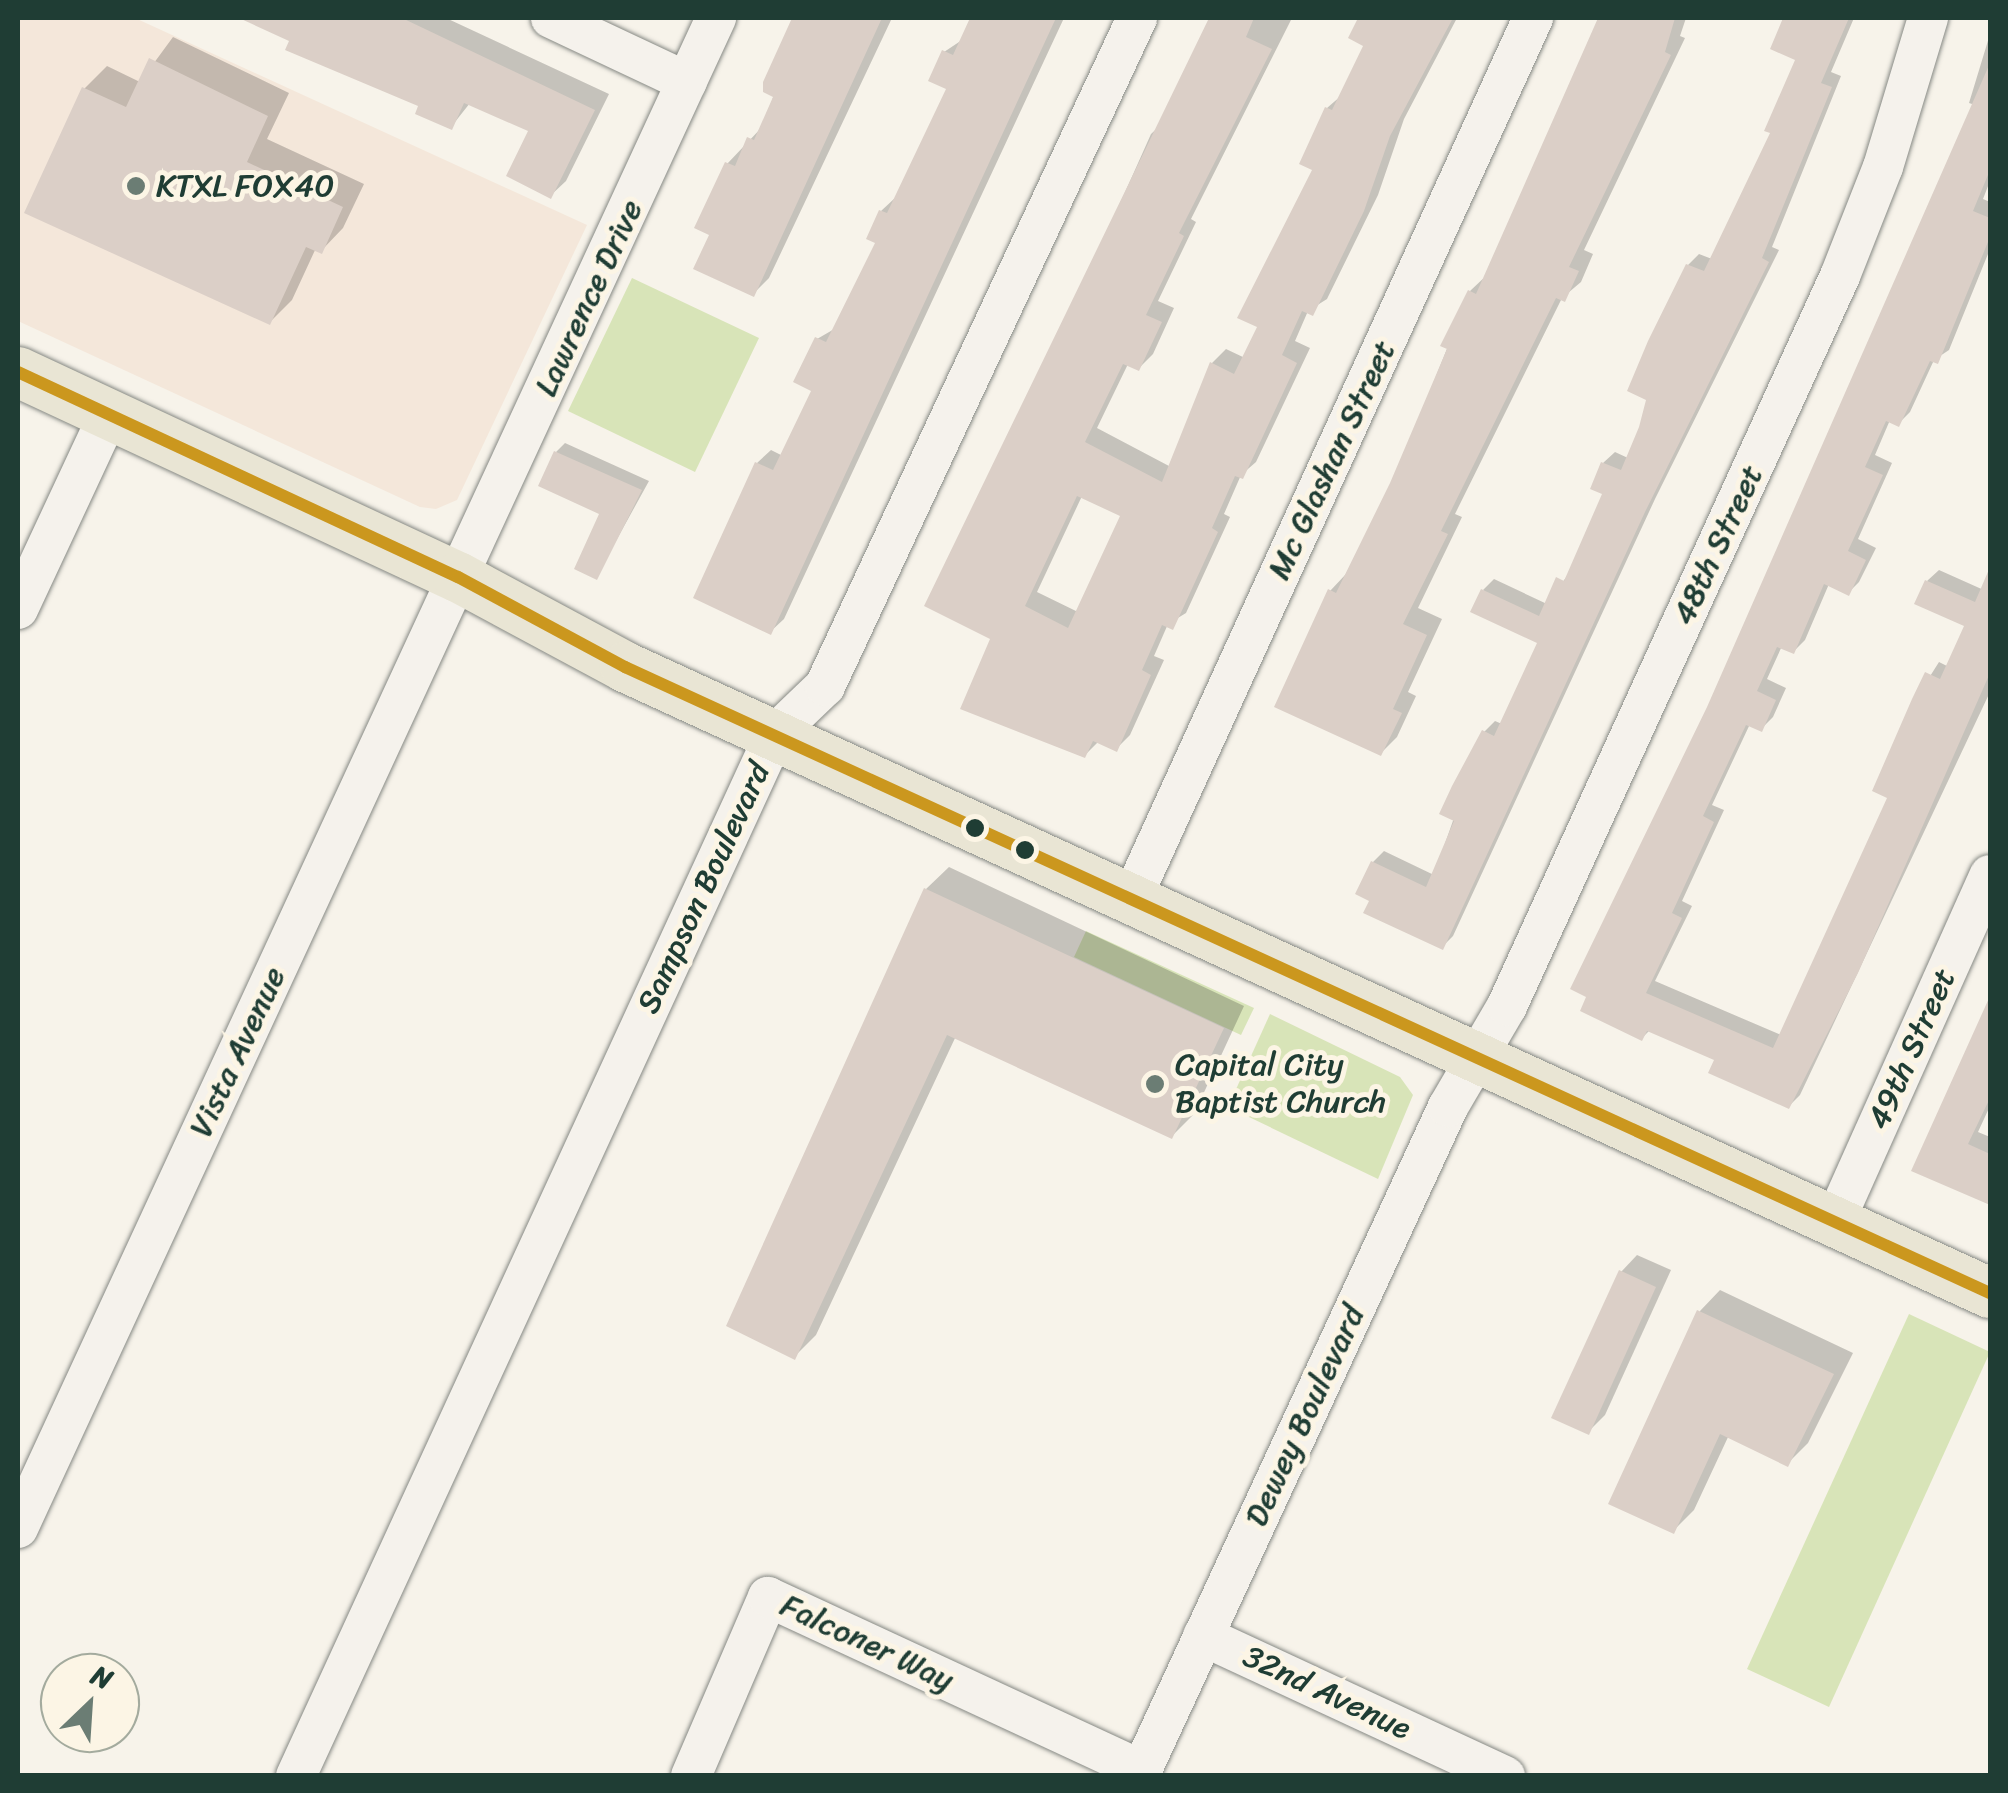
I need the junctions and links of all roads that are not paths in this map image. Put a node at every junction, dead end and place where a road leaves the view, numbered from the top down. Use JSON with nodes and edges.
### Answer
{"nodes":[{"id":1,"x":550,"y":18,"type":"edge"},
{"id":2,"x":716,"y":18,"type":"edge"},
{"id":3,"x":1137,"y":18,"type":"edge"},
{"id":4,"x":1533,"y":18,"type":"edge"},
{"id":5,"x":1928,"y":18,"type":"edge"},
{"id":6,"x":687,"y":82,"type":"junction"},
{"id":7,"x":18,"y":372,"type":"edge"},
{"id":8,"x":109,"y":414,"type":"junction"},
{"id":9,"x":458,"y":577,"type":"junction"},
{"id":10,"x":18,"y":610,"type":"edge"},
{"id":11,"x":775,"y":734,"type":"junction"},
{"id":12,"x":1990,"y":875,"type":"edge"},
{"id":13,"x":1130,"y":902,"type":"junction"},
{"id":14,"x":1476,"y":1059,"type":"junction"},
{"id":15,"x":1834,"y":1223,"type":"junction"},
{"id":16,"x":1990,"y":1294,"type":"edge"},
{"id":17,"x":18,"y":1528,"type":"edge"},
{"id":18,"x":1203,"y":1636,"type":"junction"},
{"id":19,"x":1140,"y":1772,"type":"edge"},
{"id":20,"x":296,"y":1776,"type":"edge"},
{"id":21,"x":691,"y":1776,"type":"edge"},
{"id":22,"x":1505,"y":1776,"type":"edge"}],
"edges":[{"from":1,"to":6,"type":"street"},
{"from":2,"to":6,"type":"street","name":"Lawrence Drive"},
{"from":3,"to":11,"type":"street","name":"Sampson Boulevard"},
{"from":4,"to":13,"type":"street","name":"Mc Glashan Street"},
{"from":5,"to":14,"type":"street","name":"48th Street"},
{"from":6,"to":9,"type":"street","name":"Lawrence Drive"},
{"from":7,"to":8,"type":"main road"},
{"from":8,"to":9,"type":"main road"},
{"from":8,"to":10,"type":"street"},
{"from":9,"to":11,"type":"main road"},
{"from":9,"to":17,"type":"street","name":"Vista Avenue"},
{"from":11,"to":13,"type":"main road"},
{"from":11,"to":20,"type":"street","name":"Sampson Boulevard"},
{"from":12,"to":15,"type":"street","name":"49th Street"},
{"from":13,"to":14,"type":"main road"},
{"from":14,"to":15,"type":"main road"},
{"from":14,"to":18,"type":"street","name":"Dewey Boulevard"},
{"from":15,"to":16,"type":"main road"},
{"from":18,"to":19,"type":"street","name":"Dewey Boulevard"},
{"from":18,"to":22,"type":"street","name":"32nd Avenue"},
{"from":19,"to":21,"type":"street","name":"Falconer Way"}]}
